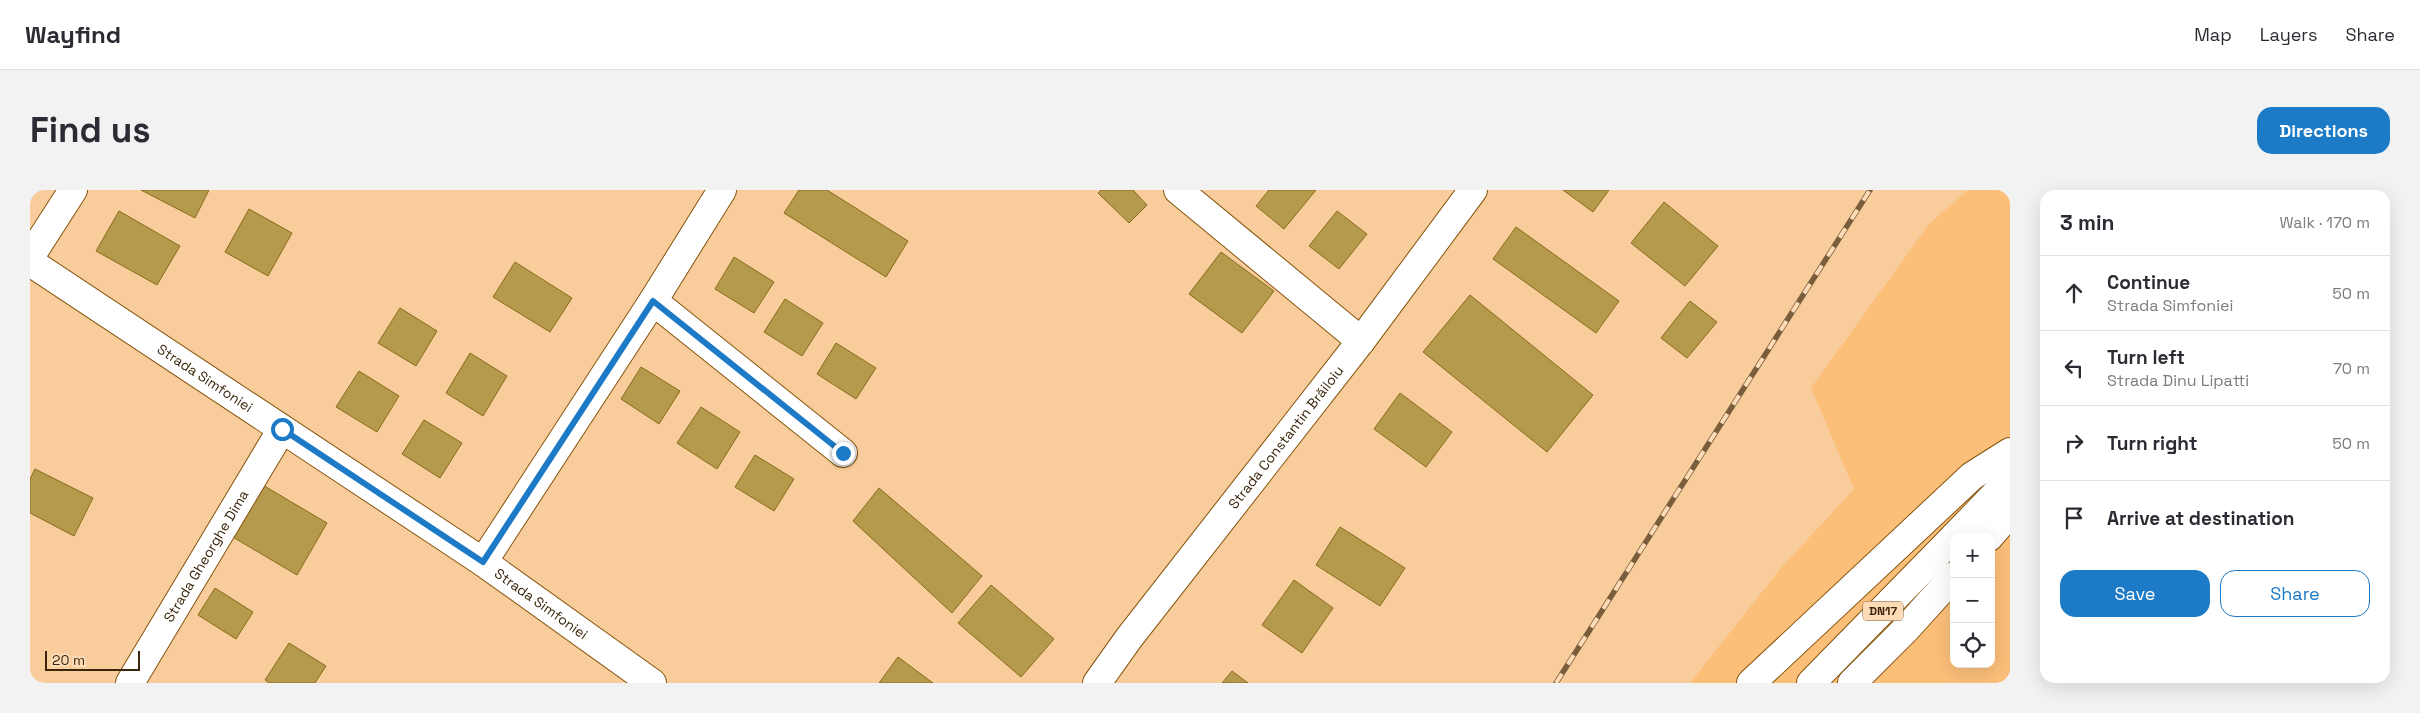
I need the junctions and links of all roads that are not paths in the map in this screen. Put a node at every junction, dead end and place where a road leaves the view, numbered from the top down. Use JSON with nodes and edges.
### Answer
{"nodes":[{"id":1,"x":72,"y":190,"type":"edge"},
{"id":2,"x":722,"y":190,"type":"edge"},
{"id":3,"x":1178,"y":190,"type":"edge"},
{"id":4,"x":1473,"y":190,"type":"edge"},
{"id":5,"x":30,"y":257,"type":"edge"},
{"id":6,"x":30,"y":262,"type":"edge"},
{"id":7,"x":653,"y":301,"type":"junction"},
{"id":8,"x":1361,"y":341,"type":"junction"},
{"id":9,"x":282,"y":429,"type":"junction"},
{"id":10,"x":2010,"y":452,"type":"edge"},
{"id":11,"x":843,"y":453,"type":"dead end"},
{"id":12,"x":2007,"y":494,"type":"edge"},
{"id":13,"x":1959,"y":533,"type":"edge"},
{"id":14,"x":1991,"y":533,"type":"edge"},
{"id":15,"x":1950,"y":541,"type":"edge"},
{"id":16,"x":483,"y":562,"type":"junction"},
{"id":17,"x":1952,"y":578,"type":"edge"},
{"id":18,"x":646,"y":682,"type":"edge"},
{"id":19,"x":130,"y":683,"type":"edge"},
{"id":20,"x":1097,"y":683,"type":"edge"},
{"id":21,"x":1751,"y":683,"type":"edge"},
{"id":22,"x":1811,"y":683,"type":"edge"},
{"id":23,"x":1852,"y":683,"type":"edge"}],
"edges":[{"from":1,"to":5,"type":"street"},
{"from":2,"to":7,"type":"street"},
{"from":3,"to":8,"type":"street"},
{"from":4,"to":8,"type":"street","name":"Strada Constantin Brăiloiu"},
{"from":6,"to":9,"type":"street","name":"Strada Simfoniei"},
{"from":7,"to":11,"type":"street"},
{"from":7,"to":16,"type":"street"},
{"from":8,"to":20,"type":"street","name":"Strada Constantin Brăiloiu"},
{"from":9,"to":16,"type":"street","name":"Strada Simfoniei"},
{"from":9,"to":19,"type":"street","name":"Strada Gheorghe Dima"},
{"from":10,"to":21,"type":"street"},
{"from":12,"to":13,"type":"street","number":"DN17"},
{"from":12,"to":14,"type":"street"},
{"from":15,"to":22,"type":"street","number":"DN17"},
{"from":16,"to":18,"type":"street","name":"Strada Simfoniei"},
{"from":17,"to":23,"type":"street"}]}
